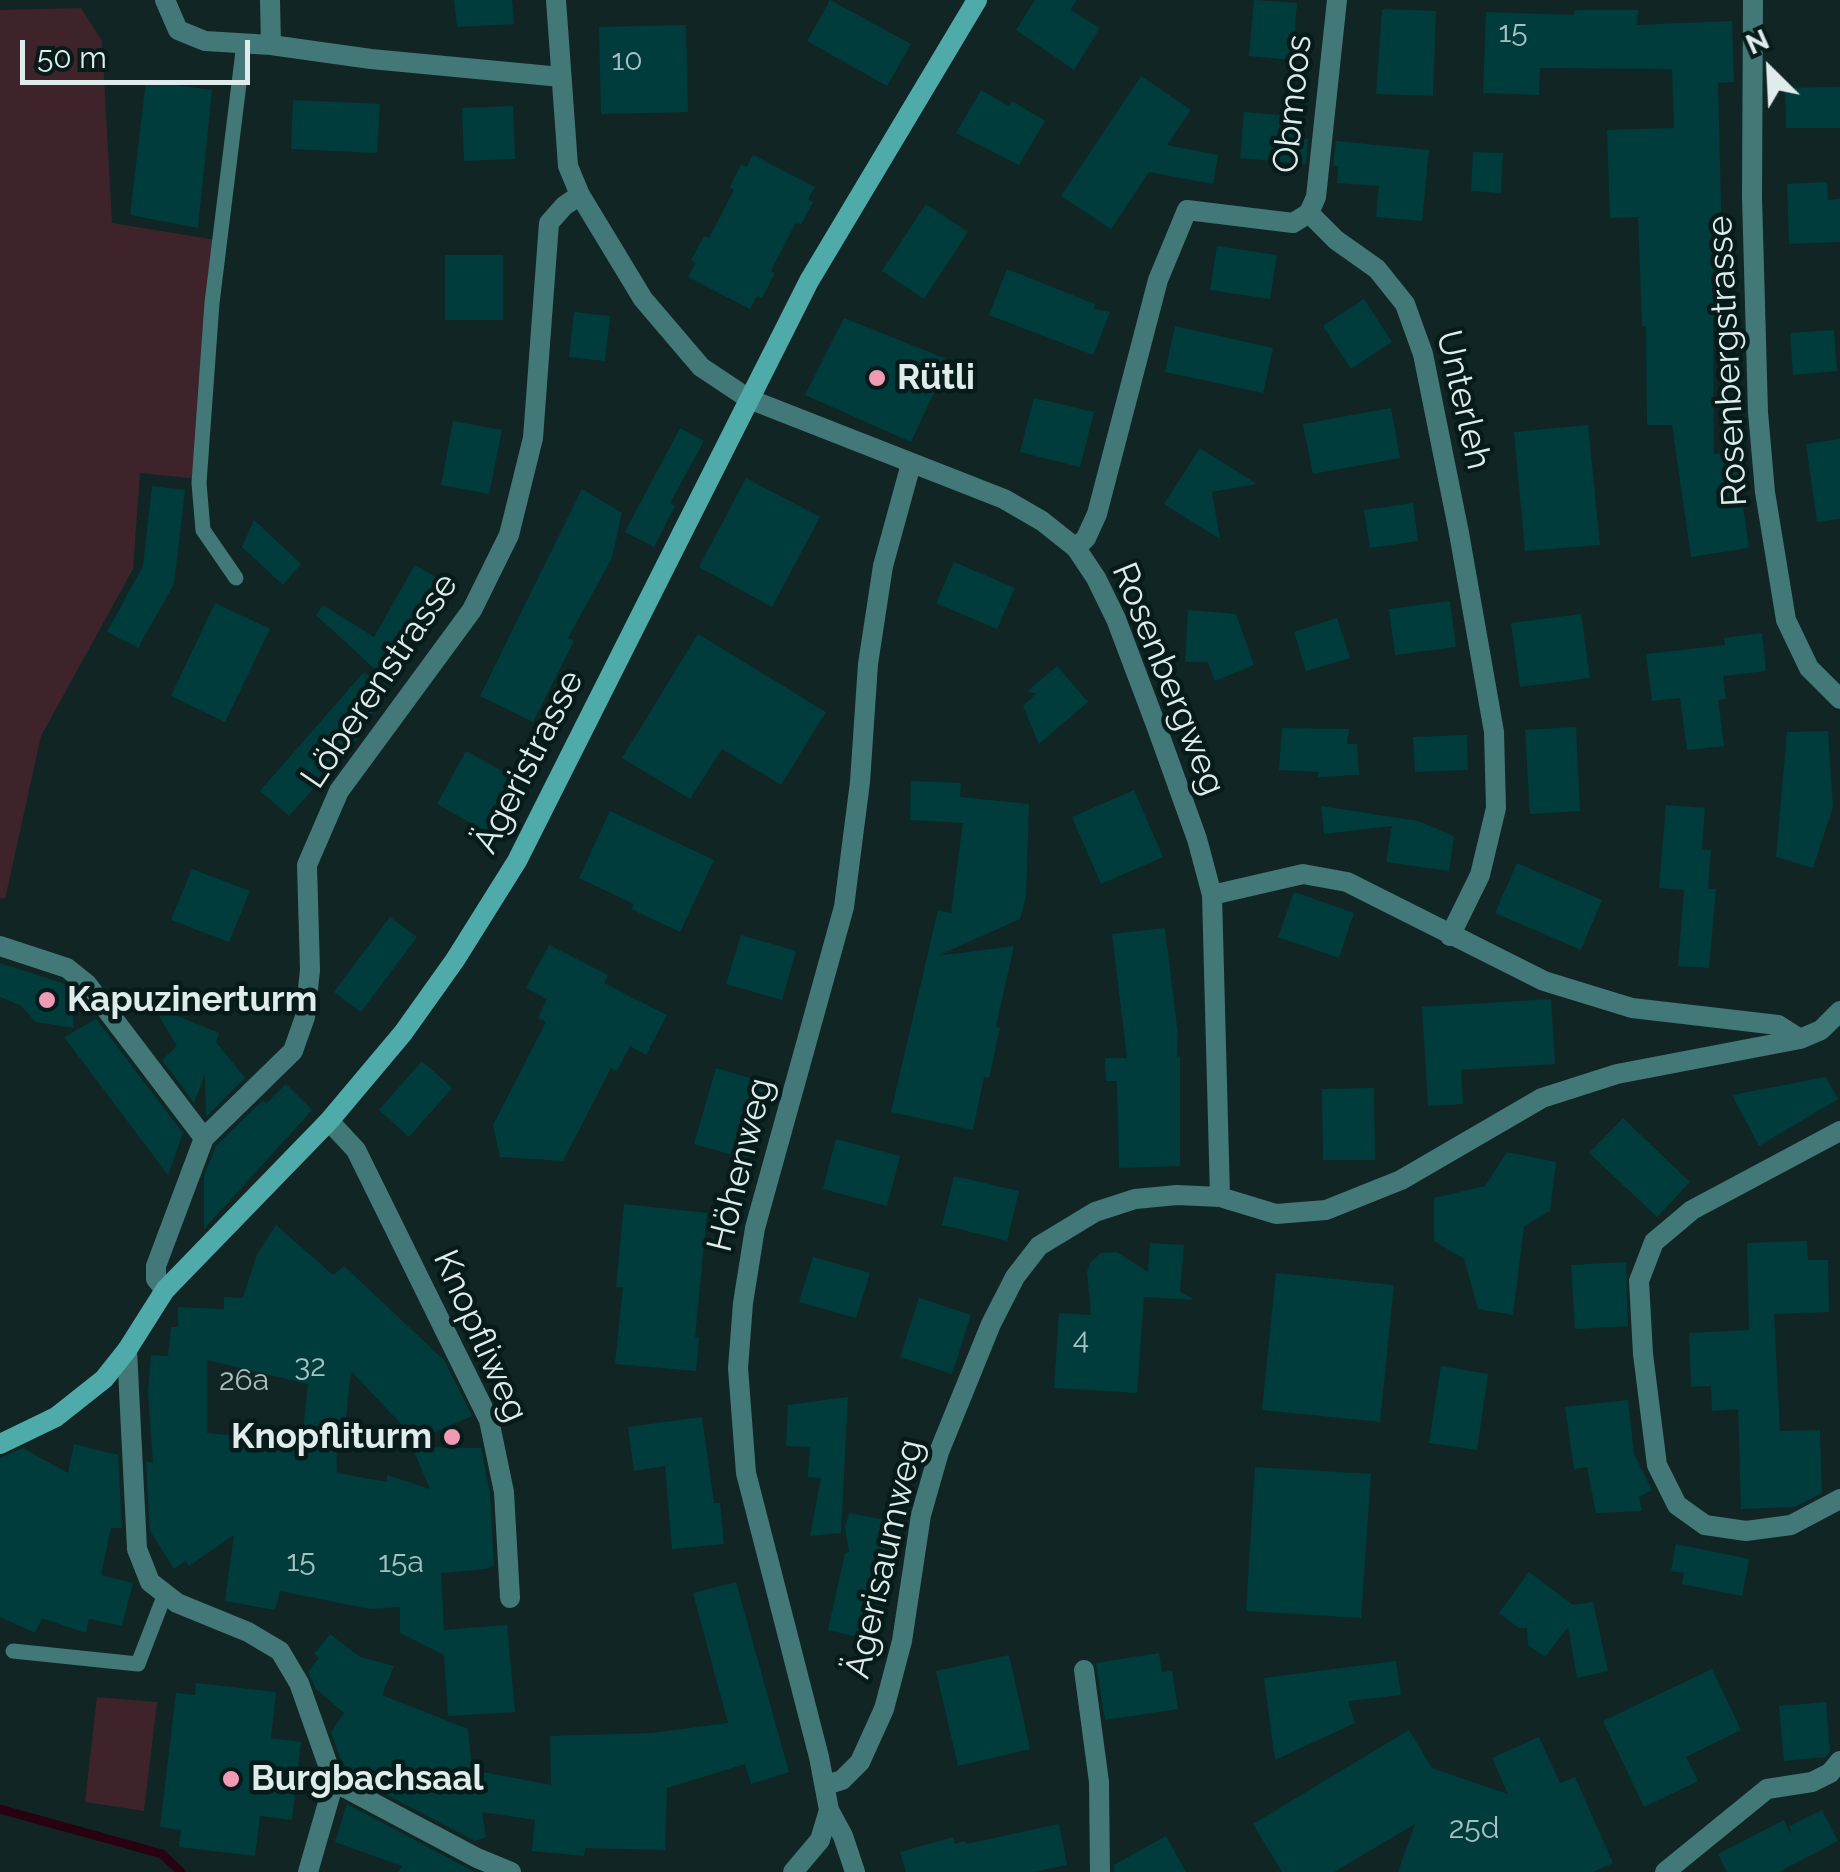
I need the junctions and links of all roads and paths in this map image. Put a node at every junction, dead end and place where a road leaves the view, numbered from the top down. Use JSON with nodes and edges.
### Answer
{"nodes":[{"id":1,"x":164,"y":0,"type":"edge"},
{"id":2,"x":270,"y":0,"type":"edge"},
{"id":3,"x":556,"y":0,"type":"edge"},
{"id":4,"x":977,"y":0,"type":"edge"},
{"id":5,"x":1336,"y":0,"type":"edge"},
{"id":6,"x":1752,"y":0,"type":"edge"},
{"id":7,"x":244,"y":44,"type":"junction"},
{"id":8,"x":271,"y":45,"type":"junction"},
{"id":9,"x":561,"y":78,"type":"junction"},
{"id":10,"x":580,"y":195,"type":"junction"},
{"id":11,"x":1309,"y":214,"type":"junction"},
{"id":12,"x":749,"y":399,"type":"junction"},
{"id":13,"x":911,"y":464,"type":"junction"},
{"id":14,"x":1076,"y":548,"type":"junction"},
{"id":15,"x":236,"y":578,"type":"dead end"},
{"id":16,"x":1840,"y":699,"type":"edge"},
{"id":17,"x":1212,"y":895,"type":"junction"},
{"id":18,"x":1450,"y":936,"type":"junction"},
{"id":19,"x":0,"y":946,"type":"edge"},
{"id":20,"x":1840,"y":1010,"type":"edge"},
{"id":21,"x":1800,"y":1039,"type":"junction"},
{"id":22,"x":329,"y":1122,"type":"junction"},
{"id":23,"x":1840,"y":1130,"type":"edge"},
{"id":24,"x":204,"y":1138,"type":"junction"},
{"id":25,"x":1220,"y":1197,"type":"junction"},
{"id":26,"x":165,"y":1290,"type":"junction"},
{"id":27,"x":128,"y":1350,"type":"junction"},
{"id":28,"x":0,"y":1444,"type":"edge"},
{"id":29,"x":1840,"y":1500,"type":"edge"},
{"id":30,"x":164,"y":1594,"type":"junction"},
{"id":31,"x":510,"y":1598,"type":"dead end"},
{"id":32,"x":13,"y":1650,"type":"dead end"},
{"id":33,"x":1084,"y":1670,"type":"dead end"},
{"id":34,"x":1840,"y":1762,"type":"edge"},
{"id":35,"x":334,"y":1782,"type":"junction"},
{"id":36,"x":826,"y":1785,"type":"junction"},
{"id":37,"x":828,"y":1810,"type":"junction"},
{"id":38,"x":308,"y":1872,"type":"edge"},
{"id":39,"x":511,"y":1872,"type":"edge"},
{"id":40,"x":793,"y":1872,"type":"edge"},
{"id":41,"x":854,"y":1872,"type":"edge"},
{"id":42,"x":1100,"y":1872,"type":"edge"},
{"id":43,"x":1664,"y":1872,"type":"edge"}],
"edges":[{"from":1,"to":7,"type":"street"},
{"from":2,"to":8,"type":"street"},
{"from":3,"to":9,"type":"street"},
{"from":4,"to":12,"type":"main road","name":"Ägeristrasse"},
{"from":5,"to":11,"type":"street","name":"Obmoos"},
{"from":6,"to":16,"type":"street","name":"Rosenbergstrasse"},
{"from":7,"to":8,"type":"street"},
{"from":7,"to":15,"type":"lane"},
{"from":8,"to":9,"type":"street"},
{"from":9,"to":10,"type":"street"},
{"from":10,"to":12,"type":"street"},
{"from":10,"to":24,"type":"street","name":"Löberenstrasse"},
{"from":11,"to":14,"type":"street"},
{"from":11,"to":18,"type":"street","name":"Unterleh"},
{"from":12,"to":13,"type":"street","name":"Rosenbergweg"},
{"from":12,"to":22,"type":"main road","name":"Ägeristrasse"},
{"from":13,"to":14,"type":"street","name":"Rosenbergweg"},
{"from":13,"to":36,"type":"street","name":"Höhenweg"},
{"from":14,"to":17,"type":"street","name":"Rosenbergweg"},
{"from":17,"to":18,"type":"street"},
{"from":17,"to":25,"type":"street","name":"Rosenbergweg"},
{"from":18,"to":21,"type":"street"},
{"from":19,"to":24,"type":"street"},
{"from":20,"to":21,"type":"street","name":"Ägerisaumweg"},
{"from":21,"to":25,"type":"street","name":"Ägerisaumweg"},
{"from":22,"to":26,"type":"main road","name":"Ägeristrasse"},
{"from":22,"to":31,"type":"street","name":"Knopfliweg"},
{"from":23,"to":29,"type":"street"},
{"from":24,"to":26,"type":"street","name":"Löberenstrasse"},
{"from":25,"to":36,"type":"street","name":"Ägerisaumweg"},
{"from":26,"to":27,"type":"main road","name":"Ägeristrasse"},
{"from":27,"to":28,"type":"main road","name":"Ägeristrasse"},
{"from":27,"to":30,"type":"street"},
{"from":30,"to":32,"type":"lane"},
{"from":30,"to":35,"type":"street"},
{"from":33,"to":42,"type":"street"},
{"from":34,"to":43,"type":"street"},
{"from":35,"to":38,"type":"street"},
{"from":35,"to":39,"type":"street"},
{"from":36,"to":37,"type":"street","name":"Höhenweg"},
{"from":37,"to":40,"type":"street","name":"Höhenweg"},
{"from":37,"to":41,"type":"street"}]}
